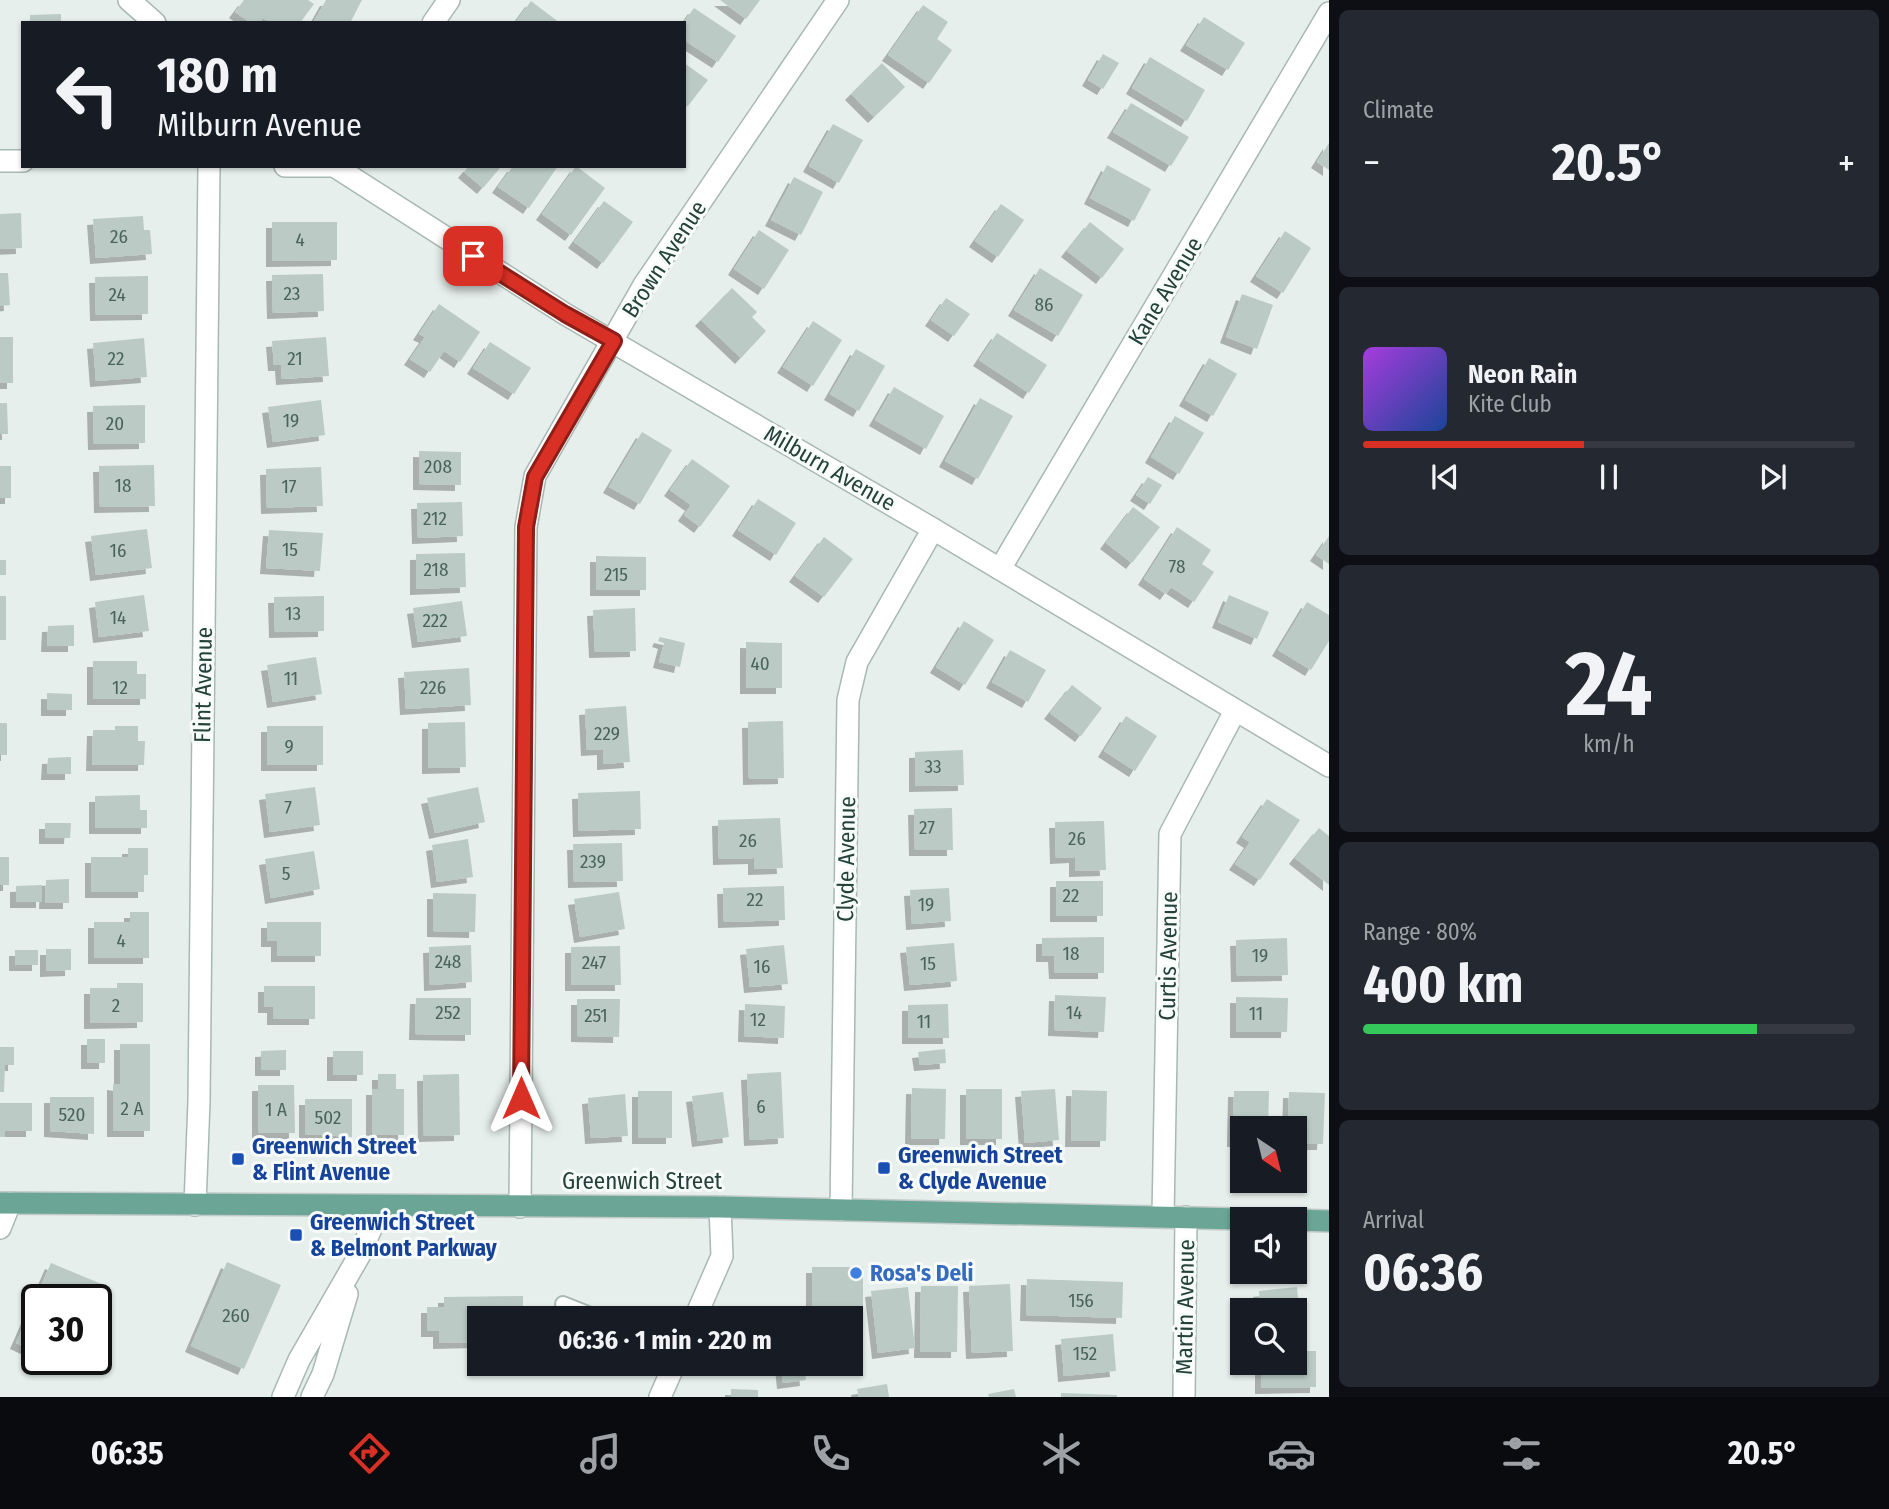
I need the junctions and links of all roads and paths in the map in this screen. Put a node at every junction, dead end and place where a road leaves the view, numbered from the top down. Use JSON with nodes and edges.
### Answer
{"nodes":[{"id":1,"x":129,"y":0,"type":"edge"},
{"id":2,"x":449,"y":0,"type":"edge"},
{"id":3,"x":838,"y":0,"type":"edge"},
{"id":4,"x":1329,"y":13,"type":"edge"},
{"id":5,"x":153,"y":21,"type":"edge"},
{"id":6,"x":434,"y":21,"type":"edge"},
{"id":7,"x":0,"y":161,"type":"edge"},
{"id":8,"x":21,"y":161,"type":"edge"},
{"id":9,"x":209,"y":168,"type":"edge"},
{"id":10,"x":337,"y":168,"type":"edge"},
{"id":11,"x":614,"y":341,"type":"junction"},
{"id":12,"x":933,"y":529,"type":"junction"},
{"id":13,"x":1000,"y":569,"type":"junction"},
{"id":14,"x":1235,"y":711,"type":"junction"},
{"id":15,"x":1329,"y":766,"type":"edge"},
{"id":16,"x":5,"y":1203,"type":"edge"},
{"id":17,"x":195,"y":1205,"type":"junction"},
{"id":18,"x":381,"y":1206,"type":"junction"},
{"id":19,"x":520,"y":1207,"type":"junction"},
{"id":20,"x":720,"y":1207,"type":"junction"},
{"id":21,"x":841,"y":1210,"type":"junction"},
{"id":22,"x":1163,"y":1217,"type":"junction"},
{"id":23,"x":1186,"y":1217,"type":"junction"},
{"id":24,"x":1230,"y":1218,"type":"edge"},
{"id":25,"x":1307,"y":1220,"type":"edge"},
{"id":26,"x":1329,"y":1221,"type":"edge"},
{"id":27,"x":0,"y":1228,"type":"edge"},
{"id":28,"x":359,"y":1256,"type":"junction"},
{"id":29,"x":563,"y":1304,"type":"dead end"},
{"id":30,"x":568,"y":1306,"type":"edge"},
{"id":31,"x":700,"y":1306,"type":"edge"},
{"id":32,"x":669,"y":1376,"type":"edge"},
{"id":33,"x":283,"y":1397,"type":"edge"},
{"id":34,"x":312,"y":1397,"type":"edge"},
{"id":35,"x":660,"y":1397,"type":"edge"},
{"id":36,"x":1184,"y":1397,"type":"edge"}],
"edges":[{"from":1,"to":5,"type":"street"},
{"from":2,"to":6,"type":"street"},
{"from":3,"to":11,"type":"street","name":"Brown Avenue"},
{"from":4,"to":13,"type":"street","name":"Kane Avenue"},
{"from":7,"to":8,"type":"street"},
{"from":9,"to":17,"type":"street","name":"Flint Avenue"},
{"from":10,"to":11,"type":"street","name":"Milburn Avenue"},
{"from":11,"to":12,"type":"street","name":"Milburn Avenue"},
{"from":11,"to":19,"type":"street","name":"Brown Avenue"},
{"from":12,"to":13,"type":"street","name":"Milburn Avenue"},
{"from":12,"to":21,"type":"street","name":"Clyde Avenue"},
{"from":13,"to":14,"type":"street","name":"Milburn Avenue"},
{"from":14,"to":15,"type":"street","name":"Milburn Avenue"},
{"from":14,"to":22,"type":"street","name":"Curtis Avenue"},
{"from":16,"to":17,"type":"main road","name":"Greenwich Street"},
{"from":16,"to":27,"type":"street"},
{"from":17,"to":18,"type":"main road","name":"Greenwich Street"},
{"from":18,"to":19,"type":"main road","name":"Greenwich Street"},
{"from":18,"to":28,"type":"street"},
{"from":19,"to":20,"type":"main road","name":"Greenwich Street"},
{"from":20,"to":21,"type":"main road","name":"Greenwich Street"},
{"from":20,"to":31,"type":"street"},
{"from":21,"to":22,"type":"main road","name":"Greenwich Street"},
{"from":22,"to":23,"type":"main road","name":"Greenwich Street"},
{"from":23,"to":24,"type":"main road","name":"Greenwich Street"},
{"from":23,"to":36,"type":"street","name":"Martin Avenue"},
{"from":25,"to":26,"type":"main road"},
{"from":28,"to":33,"type":"street"},
{"from":28,"to":34,"type":"street"},
{"from":29,"to":30,"type":"lane"},
{"from":32,"to":35,"type":"street"}]}
